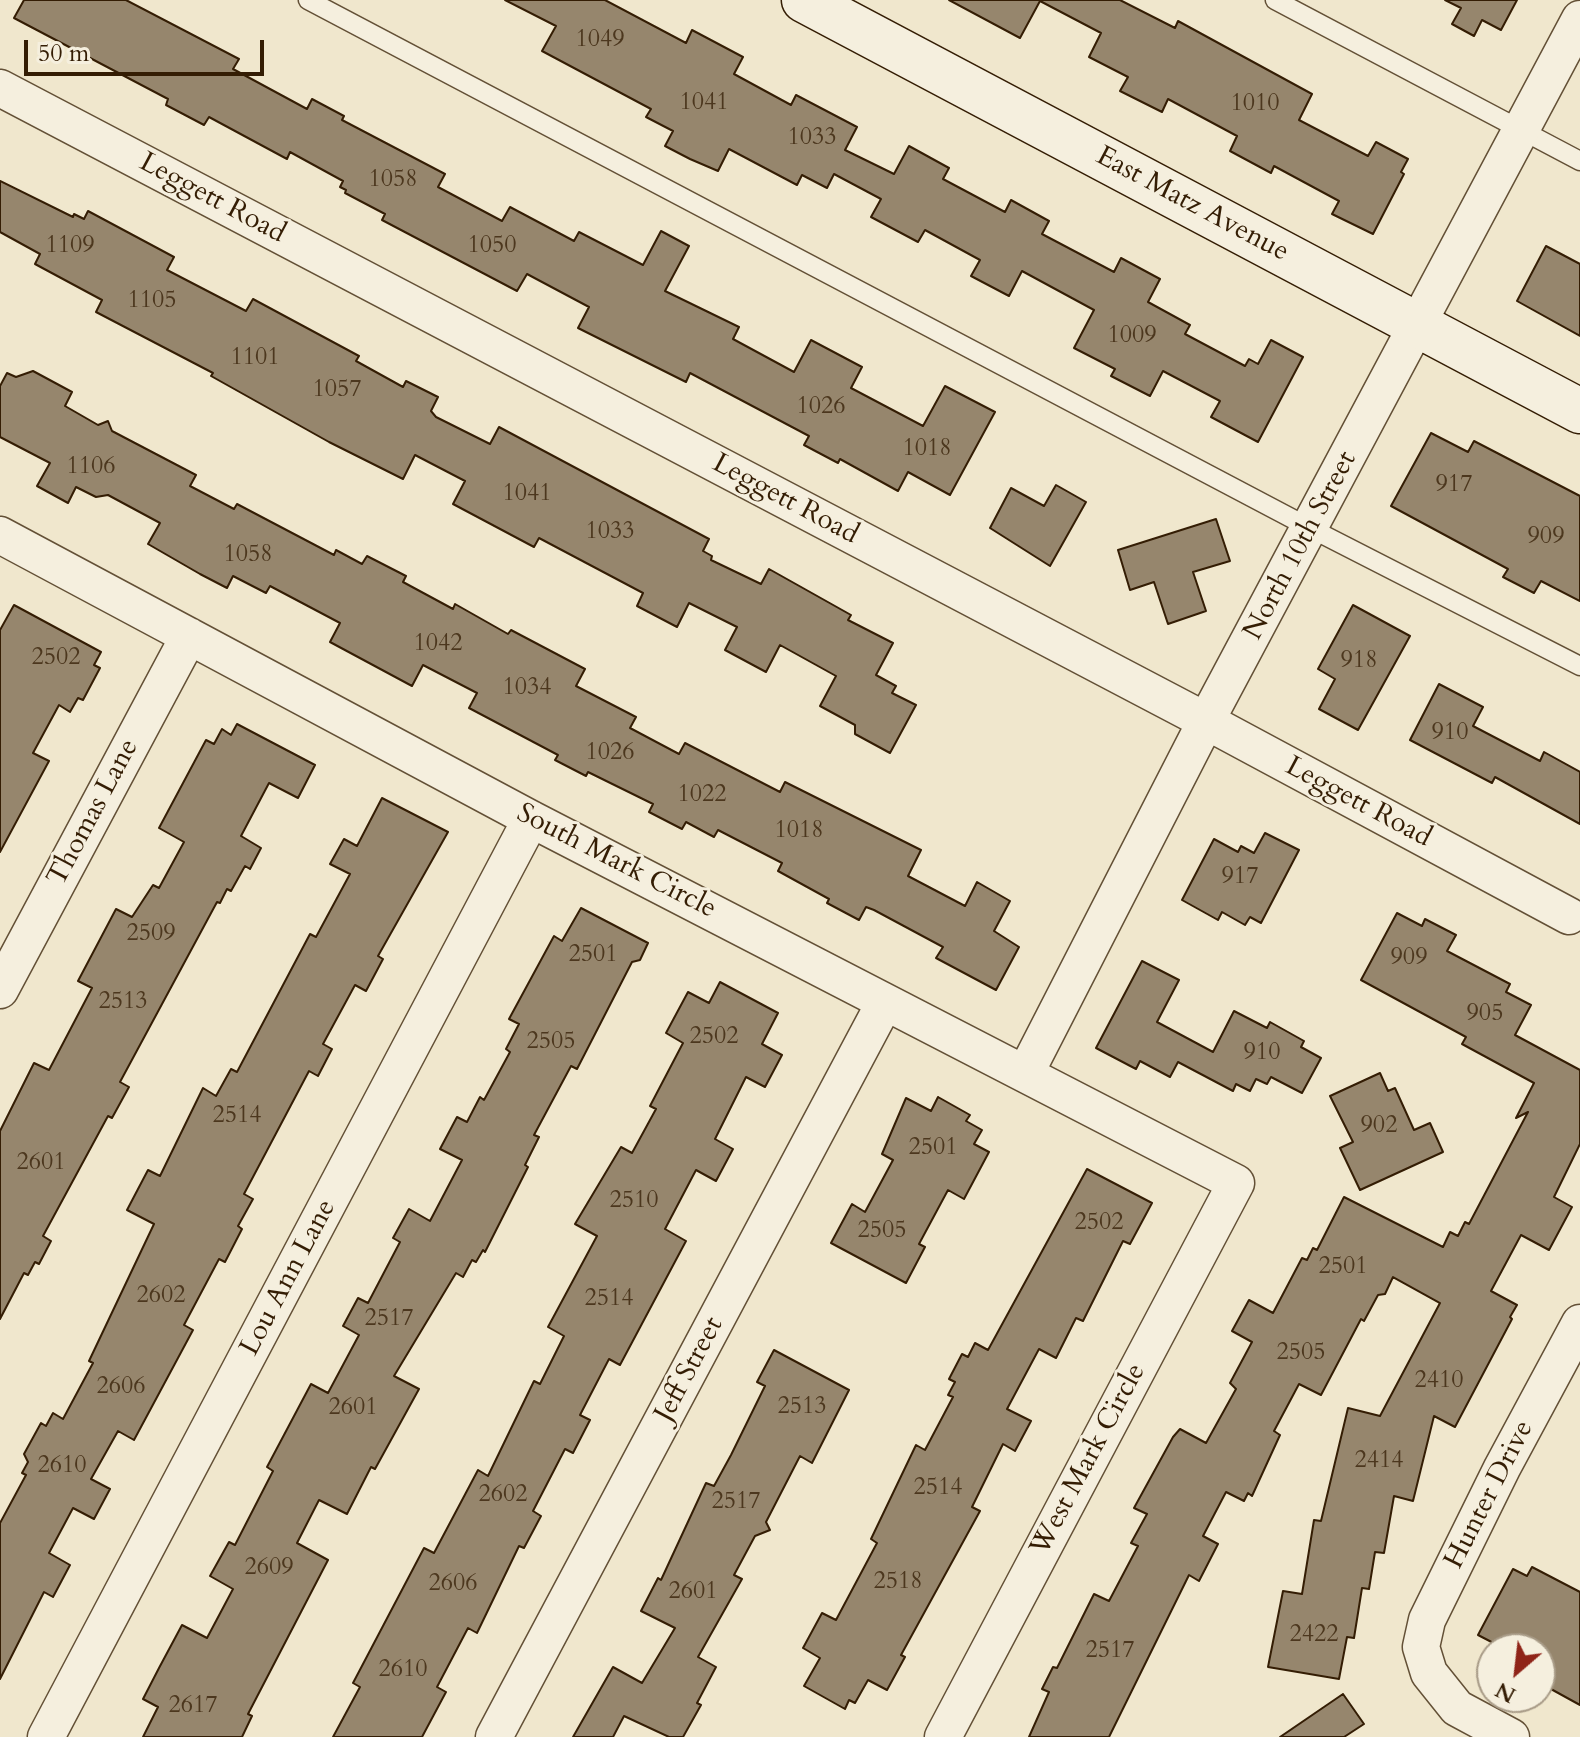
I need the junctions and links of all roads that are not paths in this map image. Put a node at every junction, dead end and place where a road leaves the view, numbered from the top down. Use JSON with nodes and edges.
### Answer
{"nodes":[{"id":1,"x":308,"y":0,"type":"edge"},
{"id":2,"x":804,"y":0,"type":"edge"},
{"id":3,"x":1275,"y":0,"type":"edge"},
{"id":4,"x":1580,"y":19,"type":"edge"},
{"id":5,"x":0,"y":88,"type":"edge"},
{"id":6,"x":1522,"y":130,"type":"junction"},
{"id":7,"x":1580,"y":161,"type":"edge"},
{"id":8,"x":1420,"y":326,"type":"junction"},
{"id":9,"x":1580,"y":411,"type":"edge"},
{"id":10,"x":1310,"y":528,"type":"junction"},
{"id":11,"x":0,"y":535,"type":"edge"},
{"id":12,"x":189,"y":636,"type":"junction"},
{"id":13,"x":1580,"y":666,"type":"edge"},
{"id":14,"x":1206,"y":721,"type":"junction"},
{"id":15,"x":531,"y":819,"type":"junction"},
{"id":16,"x":1574,"y":915,"type":"edge"},
{"id":17,"x":0,"y":990,"type":"edge"},
{"id":18,"x":885,"y":1002,"type":"junction"},
{"id":19,"x":1025,"y":1074,"type":"junction"},
{"id":20,"x":1236,"y":1183,"type":"joint"},
{"id":21,"x":1580,"y":1323,"type":"edge"},
{"id":22,"x":46,"y":1737,"type":"edge"},
{"id":23,"x":494,"y":1737,"type":"edge"},
{"id":24,"x":943,"y":1737,"type":"edge"},
{"id":25,"x":1511,"y":1737,"type":"edge"}],
"edges":[{"from":1,"to":10,"type":"lane"},
{"from":2,"to":8,"type":"street","name":"East Matz Avenue"},
{"from":3,"to":6,"type":"lane"},
{"from":4,"to":6,"type":"street","name":"North 10th Street"},
{"from":5,"to":14,"type":"street","name":"Leggett Road"},
{"from":6,"to":7,"type":"lane"},
{"from":6,"to":8,"type":"street","name":"North 10th Street"},
{"from":8,"to":9,"type":"street","name":"East Matz Avenue"},
{"from":8,"to":10,"type":"street","name":"North 10th Street"},
{"from":10,"to":13,"type":"lane"},
{"from":10,"to":14,"type":"street","name":"North 10th Street"},
{"from":11,"to":12,"type":"street","name":"South Mark Circle"},
{"from":12,"to":15,"type":"street","name":"South Mark Circle"},
{"from":12,"to":17,"type":"street","name":"Thomas Lane"},
{"from":14,"to":16,"type":"street","name":"Leggett Road"},
{"from":14,"to":19,"type":"street","name":"North 10th Street"},
{"from":15,"to":18,"type":"street","name":"South Mark Circle"},
{"from":15,"to":22,"type":"street","name":"Lou Ann Lane"},
{"from":18,"to":19,"type":"street","name":"South Mark Circle"},
{"from":18,"to":23,"type":"street","name":"Jeff Street"},
{"from":19,"to":20,"type":"street","name":"South Mark Circle"},
{"from":20,"to":24,"type":"street","name":"West Mark Circle"},
{"from":21,"to":25,"type":"street","name":"Hunter Drive"}]}
